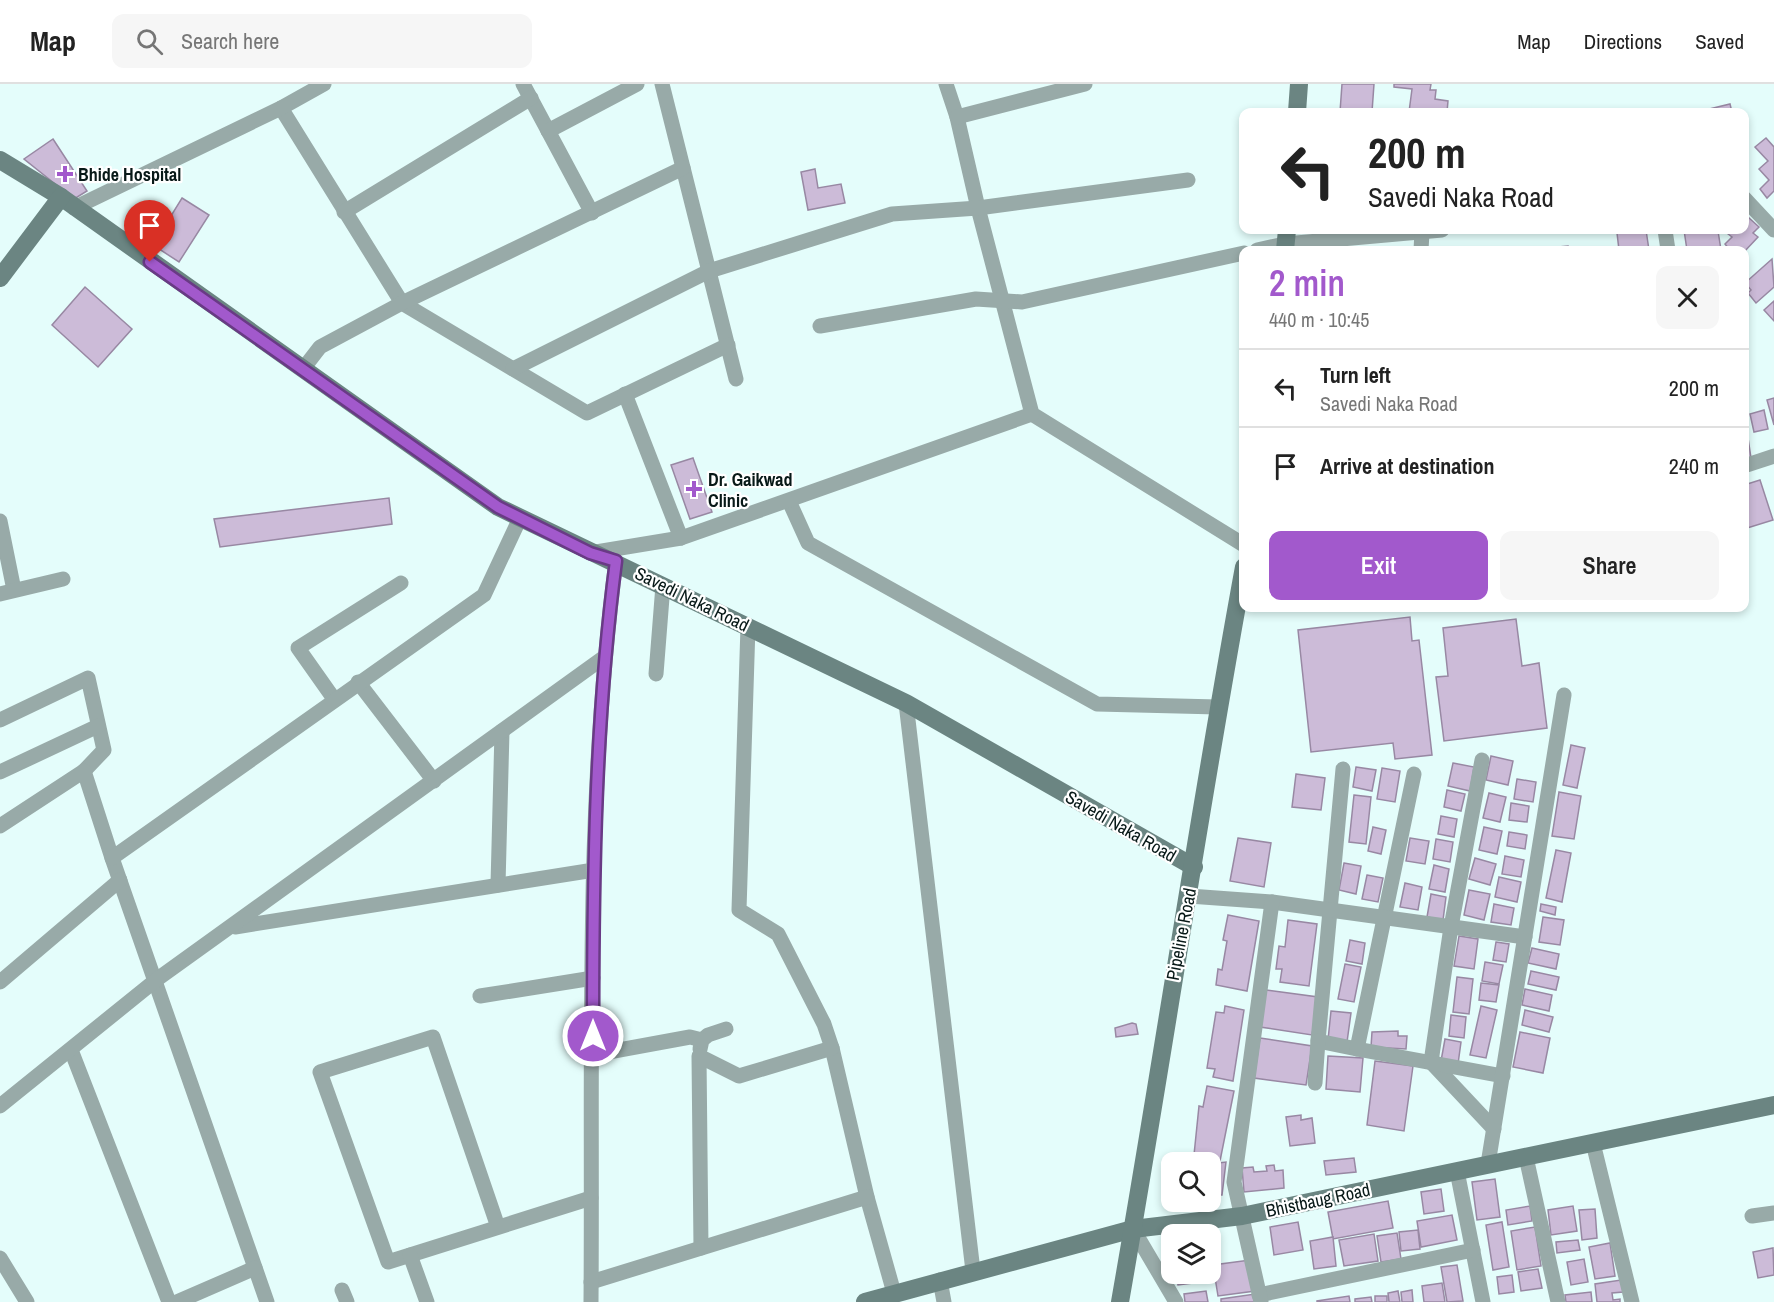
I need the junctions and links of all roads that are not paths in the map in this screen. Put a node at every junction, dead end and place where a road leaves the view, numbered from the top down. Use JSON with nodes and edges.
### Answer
{"nodes":[{"id":1,"x":324,"y":84,"type":"edge"},
{"id":2,"x":523,"y":84,"type":"edge"},
{"id":3,"x":637,"y":84,"type":"edge"},
{"id":4,"x":662,"y":84,"type":"edge"},
{"id":5,"x":946,"y":84,"type":"edge"},
{"id":6,"x":1085,"y":84,"type":"edge"},
{"id":7,"x":1299,"y":84,"type":"edge"},
{"id":8,"x":531,"y":99,"type":"junction"},
{"id":9,"x":281,"y":108,"type":"junction"},
{"id":10,"x":1297,"y":108,"type":"edge"},
{"id":11,"x":957,"y":117,"type":"junction"},
{"id":12,"x":548,"y":131,"type":"junction"},
{"id":13,"x":0,"y":160,"type":"edge"},
{"id":14,"x":683,"y":168,"type":"junction"},
{"id":15,"x":1188,"y":180,"type":"dead end"},
{"id":16,"x":68,"y":202,"type":"junction"},
{"id":17,"x":1749,"y":203,"type":"edge"},
{"id":18,"x":978,"y":208,"type":"junction"},
{"id":19,"x":344,"y":212,"type":"junction"},
{"id":20,"x":592,"y":213,"type":"junction"},
{"id":21,"x":1774,"y":230,"type":"edge"},
{"id":22,"x":1392,"y":234,"type":"edge"},
{"id":23,"x":1286,"y":241,"type":"edge"},
{"id":24,"x":1270,"y":246,"type":"edge"},
{"id":25,"x":1239,"y":254,"type":"edge"},
{"id":26,"x":709,"y":271,"type":"junction"},
{"id":27,"x":0,"y":278,"type":"edge"},
{"id":28,"x":1002,"y":299,"type":"junction"},
{"id":29,"x":402,"y":303,"type":"junction"},
{"id":30,"x":820,"y":326,"type":"dead end"},
{"id":31,"x":728,"y":345,"type":"junction"},
{"id":32,"x":303,"y":369,"type":"junction"},
{"id":33,"x":513,"y":369,"type":"junction"},
{"id":34,"x":736,"y":379,"type":"dead end"},
{"id":35,"x":625,"y":394,"type":"junction"},
{"id":36,"x":1032,"y":414,"type":"junction"},
{"id":37,"x":1774,"y":456,"type":"edge"},
{"id":38,"x":1749,"y":464,"type":"edge"},
{"id":39,"x":789,"y":501,"type":"junction"},
{"id":40,"x":520,"y":518,"type":"junction"},
{"id":41,"x":0,"y":521,"type":"edge"},
{"id":42,"x":681,"y":538,"type":"junction"},
{"id":43,"x":1239,"y":542,"type":"edge"},
{"id":44,"x":590,"y":553,"type":"junction"},
{"id":45,"x":616,"y":561,"type":"junction"},
{"id":46,"x":63,"y":579,"type":"dead end"},
{"id":47,"x":401,"y":583,"type":"dead end"},
{"id":48,"x":663,"y":585,"type":"junction"},
{"id":49,"x":7,"y":592,"type":"edge"},
{"id":50,"x":1239,"y":594,"type":"edge"},
{"id":51,"x":748,"y":626,"type":"junction"},
{"id":52,"x":603,"y":658,"type":"junction"},
{"id":53,"x":656,"y":674,"type":"dead end"},
{"id":54,"x":358,"y":682,"type":"junction"},
{"id":55,"x":1563,"y":695,"type":"dead end"},
{"id":56,"x":334,"y":699,"type":"junction"},
{"id":57,"x":906,"y":703,"type":"junction"},
{"id":58,"x":1218,"y":707,"type":"junction"},
{"id":59,"x":0,"y":720,"type":"edge"},
{"id":60,"x":98,"y":726,"type":"junction"},
{"id":61,"x":502,"y":731,"type":"junction"},
{"id":62,"x":1482,"y":760,"type":"dead end"},
{"id":63,"x":1343,"y":769,"type":"dead end"},
{"id":64,"x":84,"y":771,"type":"junction"},
{"id":65,"x":0,"y":772,"type":"edge"},
{"id":66,"x":1414,"y":774,"type":"dead end"},
{"id":67,"x":434,"y":781,"type":"junction"},
{"id":68,"x":0,"y":826,"type":"edge"},
{"id":69,"x":112,"y":858,"type":"junction"},
{"id":70,"x":1194,"y":867,"type":"junction"},
{"id":71,"x":594,"y":870,"type":"junction"},
{"id":72,"x":120,"y":880,"type":"junction"},
{"id":73,"x":498,"y":885,"type":"junction"},
{"id":74,"x":1189,"y":896,"type":"junction"},
{"id":75,"x":1272,"y":902,"type":"junction"},
{"id":76,"x":1331,"y":910,"type":"junction"},
{"id":77,"x":1384,"y":917,"type":"junction"},
{"id":78,"x":1451,"y":927,"type":"junction"},
{"id":79,"x":231,"y":928,"type":"junction"},
{"id":80,"x":1525,"y":937,"type":"junction"},
{"id":81,"x":593,"y":978,"type":"junction"},
{"id":82,"x":156,"y":980,"type":"junction"},
{"id":83,"x":0,"y":982,"type":"edge"},
{"id":84,"x":480,"y":996,"type":"dead end"},
{"id":85,"x":726,"y":1029,"type":"dead end"},
{"id":86,"x":702,"y":1040,"type":"junction"},
{"id":87,"x":1318,"y":1041,"type":"junction"},
{"id":88,"x":832,"y":1048,"type":"junction"},
{"id":89,"x":1357,"y":1049,"type":"junction"},
{"id":90,"x":71,"y":1050,"type":"junction"},
{"id":91,"x":592,"y":1055,"type":"junction"},
{"id":92,"x":699,"y":1056,"type":"junction"},
{"id":93,"x":1431,"y":1062,"type":"junction"},
{"id":94,"x":1503,"y":1076,"type":"junction"},
{"id":95,"x":1315,"y":1083,"type":"dead end"},
{"id":96,"x":1774,"y":1105,"type":"edge"},
{"id":97,"x":0,"y":1106,"type":"edge"},
{"id":98,"x":1494,"y":1129,"type":"junction"},
{"id":99,"x":1593,"y":1143,"type":"junction"},
{"id":100,"x":1526,"y":1156,"type":"junction"},
{"id":101,"x":1488,"y":1164,"type":"junction"},
{"id":102,"x":1457,"y":1171,"type":"junction"},
{"id":103,"x":867,"y":1197,"type":"junction"},
{"id":104,"x":591,"y":1198,"type":"junction"},
{"id":105,"x":1774,"y":1213,"type":"edge"},
{"id":106,"x":1242,"y":1216,"type":"junction"},
{"id":107,"x":1752,"y":1216,"type":"dead end"},
{"id":108,"x":498,"y":1227,"type":"junction"},
{"id":109,"x":1133,"y":1229,"type":"junction"},
{"id":110,"x":701,"y":1248,"type":"junction"},
{"id":111,"x":1473,"y":1250,"type":"junction"},
{"id":112,"x":410,"y":1255,"type":"junction"},
{"id":113,"x":0,"y":1258,"type":"edge"},
{"id":114,"x":255,"y":1268,"type":"junction"},
{"id":115,"x":973,"y":1271,"type":"junction"},
{"id":116,"x":940,"y":1280,"type":"junction"},
{"id":117,"x":591,"y":1282,"type":"junction"},
{"id":118,"x":894,"y":1293,"type":"junction"},
{"id":119,"x":1260,"y":1298,"type":"edge"},
{"id":120,"x":27,"y":1302,"type":"edge"},
{"id":121,"x":169,"y":1302,"type":"edge"},
{"id":122,"x":177,"y":1302,"type":"edge"},
{"id":123,"x":267,"y":1302,"type":"edge"},
{"id":124,"x":427,"y":1302,"type":"edge"},
{"id":125,"x":591,"y":1302,"type":"edge"},
{"id":126,"x":866,"y":1302,"type":"edge"},
{"id":127,"x":944,"y":1302,"type":"edge"},
{"id":128,"x":1120,"y":1302,"type":"edge"},
{"id":129,"x":1176,"y":1302,"type":"edge"},
{"id":130,"x":1483,"y":1302,"type":"edge"},
{"id":131,"x":1558,"y":1302,"type":"edge"},
{"id":132,"x":1632,"y":1302,"type":"edge"}],
"edges":[{"from":1,"to":9,"type":"street"},
{"from":2,"to":8,"type":"street"},
{"from":3,"to":12,"type":"street"},
{"from":4,"to":14,"type":"street"},
{"from":5,"to":11,"type":"street"},
{"from":6,"to":11,"type":"street"},
{"from":7,"to":10,"type":"street"},
{"from":8,"to":12,"type":"street"},
{"from":8,"to":19,"type":"street"},
{"from":9,"to":16,"type":"street"},
{"from":9,"to":19,"type":"street"},
{"from":11,"to":18,"type":"street"},
{"from":12,"to":20,"type":"street"},
{"from":13,"to":16,"type":"street","name":"Savedi Naka Road"},
{"from":14,"to":20,"type":"street"},
{"from":14,"to":26,"type":"street"},
{"from":15,"to":18,"type":"street"},
{"from":16,"to":27,"type":"street"},
{"from":16,"to":32,"type":"street","name":"Savedi Naka Road"},
{"from":17,"to":21,"type":"street"},
{"from":18,"to":26,"type":"street"},
{"from":18,"to":28,"type":"street"},
{"from":19,"to":29,"type":"street"},
{"from":20,"to":29,"type":"street"},
{"from":22,"to":23,"type":"street"},
{"from":23,"to":24,"type":"street"},
{"from":25,"to":28,"type":"street"},
{"from":26,"to":31,"type":"street"},
{"from":26,"to":33,"type":"street"},
{"from":28,"to":30,"type":"street"},
{"from":28,"to":36,"type":"street"},
{"from":29,"to":32,"type":"street"},
{"from":29,"to":33,"type":"street"},
{"from":31,"to":34,"type":"street"},
{"from":31,"to":35,"type":"street"},
{"from":32,"to":40,"type":"street","name":"Savedi Naka Road"},
{"from":33,"to":35,"type":"street"},
{"from":35,"to":42,"type":"street"},
{"from":36,"to":39,"type":"street"},
{"from":36,"to":43,"type":"street"},
{"from":37,"to":38,"type":"street"},
{"from":39,"to":42,"type":"street"},
{"from":39,"to":58,"type":"street"},
{"from":40,"to":44,"type":"street","name":"Savedi Naka Road"},
{"from":40,"to":54,"type":"street"},
{"from":41,"to":49,"type":"street"},
{"from":42,"to":44,"type":"street"},
{"from":44,"to":45,"type":"street","name":"Savedi Naka Road"},
{"from":45,"to":48,"type":"street","name":"Savedi Naka Road"},
{"from":45,"to":52,"type":"street"},
{"from":46,"to":49,"type":"street"},
{"from":47,"to":56,"type":"street"},
{"from":48,"to":51,"type":"street","name":"Savedi Naka Road"},
{"from":48,"to":53,"type":"street"},
{"from":50,"to":58,"type":"street","name":"Pipeline Road"},
{"from":51,"to":57,"type":"street","name":"Savedi Naka Road"},
{"from":51,"to":88,"type":"street"},
{"from":52,"to":61,"type":"street"},
{"from":52,"to":71,"type":"street"},
{"from":54,"to":56,"type":"street"},
{"from":54,"to":67,"type":"street"},
{"from":55,"to":80,"type":"street"},
{"from":56,"to":69,"type":"street"},
{"from":57,"to":70,"type":"street","name":"Savedi Naka Road"},
{"from":57,"to":115,"type":"street"},
{"from":58,"to":70,"type":"street","name":"Pipeline Road"},
{"from":59,"to":60,"type":"street"},
{"from":60,"to":64,"type":"street"},
{"from":60,"to":65,"type":"street"},
{"from":61,"to":67,"type":"street"},
{"from":61,"to":73,"type":"street"},
{"from":62,"to":78,"type":"street"},
{"from":63,"to":76,"type":"street"},
{"from":64,"to":68,"type":"street"},
{"from":64,"to":69,"type":"street"},
{"from":66,"to":77,"type":"street"},
{"from":67,"to":79,"type":"street"},
{"from":69,"to":72,"type":"street"},
{"from":70,"to":74,"type":"street","name":"Pipeline Road"},
{"from":71,"to":73,"type":"street"},
{"from":71,"to":81,"type":"street"},
{"from":72,"to":82,"type":"street"},
{"from":72,"to":83,"type":"street"},
{"from":73,"to":79,"type":"street"},
{"from":74,"to":75,"type":"street"},
{"from":74,"to":109,"type":"street","name":"Pipeline Road"},
{"from":75,"to":76,"type":"street"},
{"from":75,"to":106,"type":"street"},
{"from":76,"to":77,"type":"street"},
{"from":76,"to":87,"type":"street"},
{"from":77,"to":78,"type":"street"},
{"from":77,"to":89,"type":"street"},
{"from":78,"to":80,"type":"street"},
{"from":78,"to":93,"type":"street"},
{"from":79,"to":82,"type":"street"},
{"from":80,"to":94,"type":"street"},
{"from":81,"to":84,"type":"street"},
{"from":81,"to":91,"type":"street"},
{"from":82,"to":90,"type":"street"},
{"from":82,"to":114,"type":"street"},
{"from":85,"to":86,"type":"street"},
{"from":86,"to":91,"type":"street"},
{"from":86,"to":92,"type":"street"},
{"from":87,"to":89,"type":"street"},
{"from":87,"to":95,"type":"street"},
{"from":88,"to":92,"type":"street"},
{"from":88,"to":103,"type":"street"},
{"from":89,"to":93,"type":"street"},
{"from":90,"to":97,"type":"street"},
{"from":90,"to":121,"type":"street"},
{"from":91,"to":104,"type":"street"},
{"from":92,"to":110,"type":"street"},
{"from":93,"to":94,"type":"street"},
{"from":93,"to":98,"type":"street"},
{"from":94,"to":98,"type":"street"},
{"from":96,"to":99,"type":"street","name":"Bhistbaug Road"},
{"from":98,"to":101,"type":"street"},
{"from":99,"to":100,"type":"street","name":"Bhistbaug Road"},
{"from":99,"to":132,"type":"street"},
{"from":100,"to":101,"type":"street","name":"Bhistbaug Road"},
{"from":100,"to":131,"type":"street"},
{"from":101,"to":102,"type":"street","name":"Bhistbaug Road"},
{"from":102,"to":106,"type":"street","name":"Bhistbaug Road"},
{"from":102,"to":111,"type":"street"},
{"from":103,"to":110,"type":"street"},
{"from":103,"to":118,"type":"street"},
{"from":104,"to":108,"type":"street"},
{"from":104,"to":117,"type":"street"},
{"from":105,"to":107,"type":"street"},
{"from":106,"to":109,"type":"street","name":"Bhistbaug Road"},
{"from":106,"to":119,"type":"street"},
{"from":108,"to":112,"type":"street"},
{"from":108,"to":112,"type":"street"},
{"from":109,"to":115,"type":"street","name":"Bhistbaug Road"},
{"from":109,"to":128,"type":"street","name":"Pipeline Road"},
{"from":109,"to":129,"type":"street"},
{"from":110,"to":117,"type":"street"},
{"from":111,"to":119,"type":"street"},
{"from":111,"to":130,"type":"street"},
{"from":112,"to":124,"type":"street"},
{"from":113,"to":120,"type":"street"},
{"from":114,"to":122,"type":"street"},
{"from":114,"to":123,"type":"street"},
{"from":115,"to":116,"type":"street","name":"Bhistbaug Road"},
{"from":116,"to":118,"type":"street","name":"Bhistbaug Road"},
{"from":116,"to":127,"type":"street"},
{"from":117,"to":125,"type":"street"},
{"from":118,"to":126,"type":"street","name":"Bhistbaug Road"}]}
